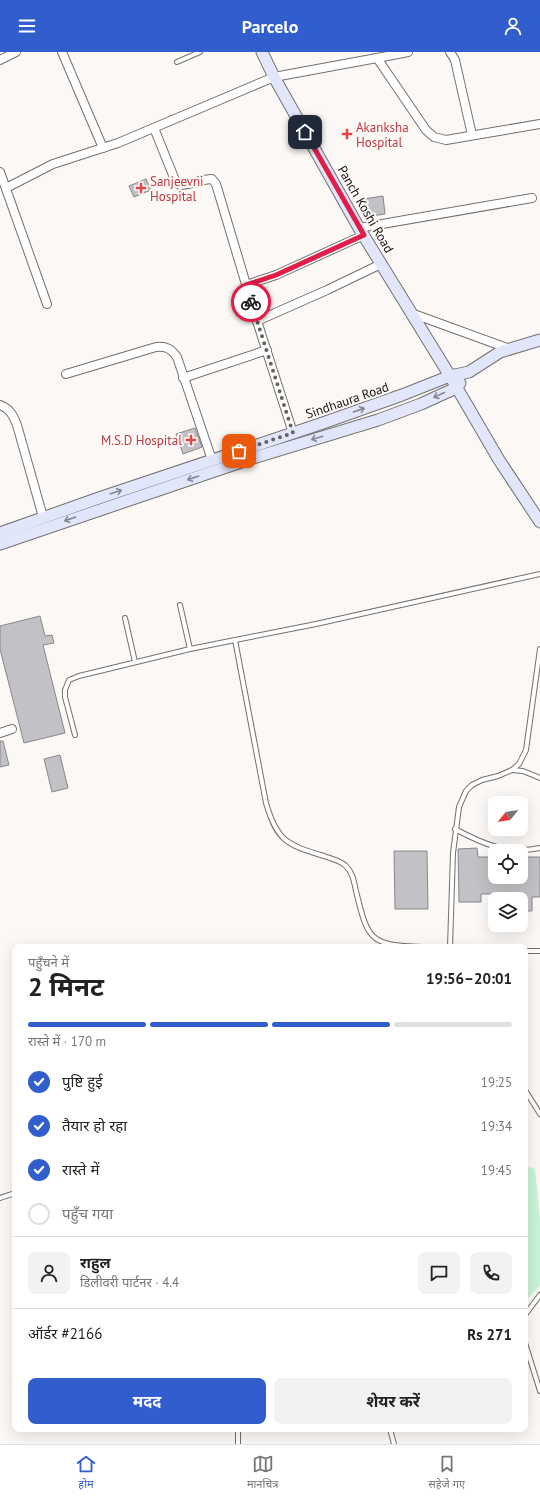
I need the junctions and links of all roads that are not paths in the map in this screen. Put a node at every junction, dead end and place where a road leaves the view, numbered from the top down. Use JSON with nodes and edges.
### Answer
{"nodes":[{"id":1,"x":16,"y":52,"type":"edge"},
{"id":2,"x":62,"y":52,"type":"edge"},
{"id":3,"x":200,"y":52,"type":"edge"},
{"id":4,"x":262,"y":52,"type":"edge"},
{"id":5,"x":408,"y":52,"type":"edge"},
{"id":6,"x":450,"y":52,"type":"edge"},
{"id":7,"x":377,"y":58,"type":"junction"},
{"id":8,"x":0,"y":60,"type":"edge"},
{"id":9,"x":176,"y":62,"type":"dead end"},
{"id":10,"x":274,"y":76,"type":"junction"},
{"id":11,"x":540,"y":124,"type":"edge"},
{"id":12,"x":154,"y":128,"type":"junction"},
{"id":13,"x":472,"y":135,"type":"junction"},
{"id":14,"x":103,"y":148,"type":"junction"},
{"id":15,"x":0,"y":172,"type":"edge"},
{"id":16,"x":6,"y":188,"type":"junction"},
{"id":17,"x":532,"y":198,"type":"dead end"},
{"id":18,"x":362,"y":231,"type":"junction"},
{"id":19,"x":381,"y":264,"type":"junction"},
{"id":20,"x":246,"y":285,"type":"junction"},
{"id":21,"x":47,"y":304,"type":"dead end"},
{"id":22,"x":412,"y":313,"type":"junction"},
{"id":23,"x":257,"y":321,"type":"junction"},
{"id":24,"x":540,"y":340,"type":"edge"},
{"id":25,"x":510,"y":349,"type":"junction"},
{"id":26,"x":267,"y":350,"type":"junction"},
{"id":27,"x":469,"y":372,"type":"junction"},
{"id":28,"x":66,"y":374,"type":"dead end"},
{"id":29,"x":450,"y":376,"type":"junction"},
{"id":30,"x":183,"y":378,"type":"junction"},
{"id":31,"x":456,"y":388,"type":"junction"},
{"id":32,"x":0,"y":405,"type":"edge"},
{"id":33,"x":293,"y":433,"type":"junction"},
{"id":34,"x":212,"y":460,"type":"junction"},
{"id":35,"x":43,"y":517,"type":"junction"},
{"id":36,"x":540,"y":522,"type":"edge"},
{"id":37,"x":0,"y":533,"type":"edge"},
{"id":38,"x":0,"y":544,"type":"edge"},
{"id":39,"x":540,"y":574,"type":"edge"},
{"id":40,"x":180,"y":604,"type":"dead end"},
{"id":41,"x":125,"y":618,"type":"dead end"},
{"id":42,"x":235,"y":640,"type":"junction"},
{"id":43,"x":190,"y":649,"type":"junction"},
{"id":44,"x":540,"y":649,"type":"edge"},
{"id":45,"x":135,"y":662,"type":"junction"},
{"id":46,"x":538,"y":671,"type":"edge"},
{"id":47,"x":12,"y":729,"type":"dead end"},
{"id":48,"x":0,"y":733,"type":"edge"},
{"id":49,"x":75,"y":734,"type":"dead end"},
{"id":50,"x":512,"y":770,"type":"junction"},
{"id":51,"x":540,"y":778,"type":"edge"},
{"id":52,"x":455,"y":829,"type":"junction"},
{"id":53,"x":540,"y":848,"type":"edge"},
{"id":54,"x":386,"y":944,"type":"edge"},
{"id":55,"x":450,"y":944,"type":"edge"},
{"id":56,"x":528,"y":951,"type":"edge"},
{"id":57,"x":540,"y":951,"type":"edge"},
{"id":58,"x":528,"y":1095,"type":"edge"},
{"id":59,"x":540,"y":1114,"type":"edge"},
{"id":60,"x":12,"y":1195,"type":"edge"},
{"id":61,"x":0,"y":1198,"type":"edge"},
{"id":62,"x":540,"y":1295,"type":"edge"},
{"id":63,"x":528,"y":1311,"type":"edge"},
{"id":64,"x":528,"y":1353,"type":"edge"},
{"id":65,"x":540,"y":1391,"type":"edge"},
{"id":66,"x":238,"y":1432,"type":"edge"},
{"id":67,"x":391,"y":1432,"type":"edge"},
{"id":68,"x":238,"y":1444,"type":"edge"},
{"id":69,"x":394,"y":1444,"type":"edge"}],
"edges":[{"from":1,"to":8,"type":"street"},
{"from":2,"to":14,"type":"street"},
{"from":3,"to":9,"type":"lane"},
{"from":4,"to":10,"type":"street","name":"Panch Koshi Road"},
{"from":5,"to":7,"type":"street"},
{"from":6,"to":13,"type":"street"},
{"from":7,"to":10,"type":"street"},
{"from":7,"to":13,"type":"street"},
{"from":10,"to":12,"type":"street"},
{"from":10,"to":18,"type":"street","name":"Panch Koshi Road"},
{"from":11,"to":13,"type":"street"},
{"from":12,"to":14,"type":"street"},
{"from":12,"to":20,"type":"street"},
{"from":14,"to":16,"type":"street"},
{"from":15,"to":16,"type":"street"},
{"from":16,"to":21,"type":"street"},
{"from":17,"to":18,"type":"street"},
{"from":18,"to":19,"type":"street","name":"Panch Koshi Road"},
{"from":18,"to":20,"type":"street"},
{"from":19,"to":22,"type":"street","name":"Panch Koshi Road"},
{"from":19,"to":23,"type":"street"},
{"from":20,"to":23,"type":"street"},
{"from":22,"to":25,"type":"street"},
{"from":22,"to":29,"type":"street","name":"Panch Koshi Road"},
{"from":23,"to":26,"type":"street"},
{"from":24,"to":25,"type":"street","name":"Sindhaura Road"},
{"from":25,"to":27,"type":"street","name":"Sindhaura Road"},
{"from":26,"to":30,"type":"street"},
{"from":26,"to":33,"type":"street"},
{"from":27,"to":29,"type":"street","name":"Sindhaura Road"},
{"from":27,"to":31,"type":"street"},
{"from":28,"to":30,"type":"street"},
{"from":29,"to":31,"type":"street","name":"Panch Koshi Road"},
{"from":33,"to":29,"type":"street","name":"Sindhaura Road","one_way":true},
{"from":30,"to":34,"type":"street"},
{"from":31,"to":36,"type":"street","name":"Panch Koshi Road"},
{"from":31,"to":38,"type":"street","one_way":true},
{"from":32,"to":35,"type":"street"},
{"from":33,"to":34,"type":"street","name":"Sindhaura Road"},
{"from":35,"to":34,"type":"street","name":"Sindhaura Road","one_way":true},
{"from":35,"to":37,"type":"street","name":"Sindhaura Road"},
{"from":39,"to":42,"type":"lane"},
{"from":40,"to":43,"type":"lane"},
{"from":41,"to":45,"type":"lane"},
{"from":42,"to":43,"type":"lane"},
{"from":42,"to":54,"type":"lane"},
{"from":43,"to":45,"type":"lane"},
{"from":44,"to":46,"type":"lane"},
{"from":45,"to":49,"type":"lane"},
{"from":46,"to":50,"type":"lane"},
{"from":47,"to":48,"type":"street"},
{"from":50,"to":51,"type":"lane"},
{"from":50,"to":52,"type":"lane"},
{"from":52,"to":53,"type":"lane"},
{"from":52,"to":55,"type":"lane"},
{"from":56,"to":57,"type":"lane"},
{"from":58,"to":59,"type":"lane"},
{"from":60,"to":61,"type":"lane"},
{"from":62,"to":63,"type":"lane"},
{"from":64,"to":65,"type":"lane"},
{"from":66,"to":68,"type":"lane"},
{"from":67,"to":69,"type":"lane"}]}
